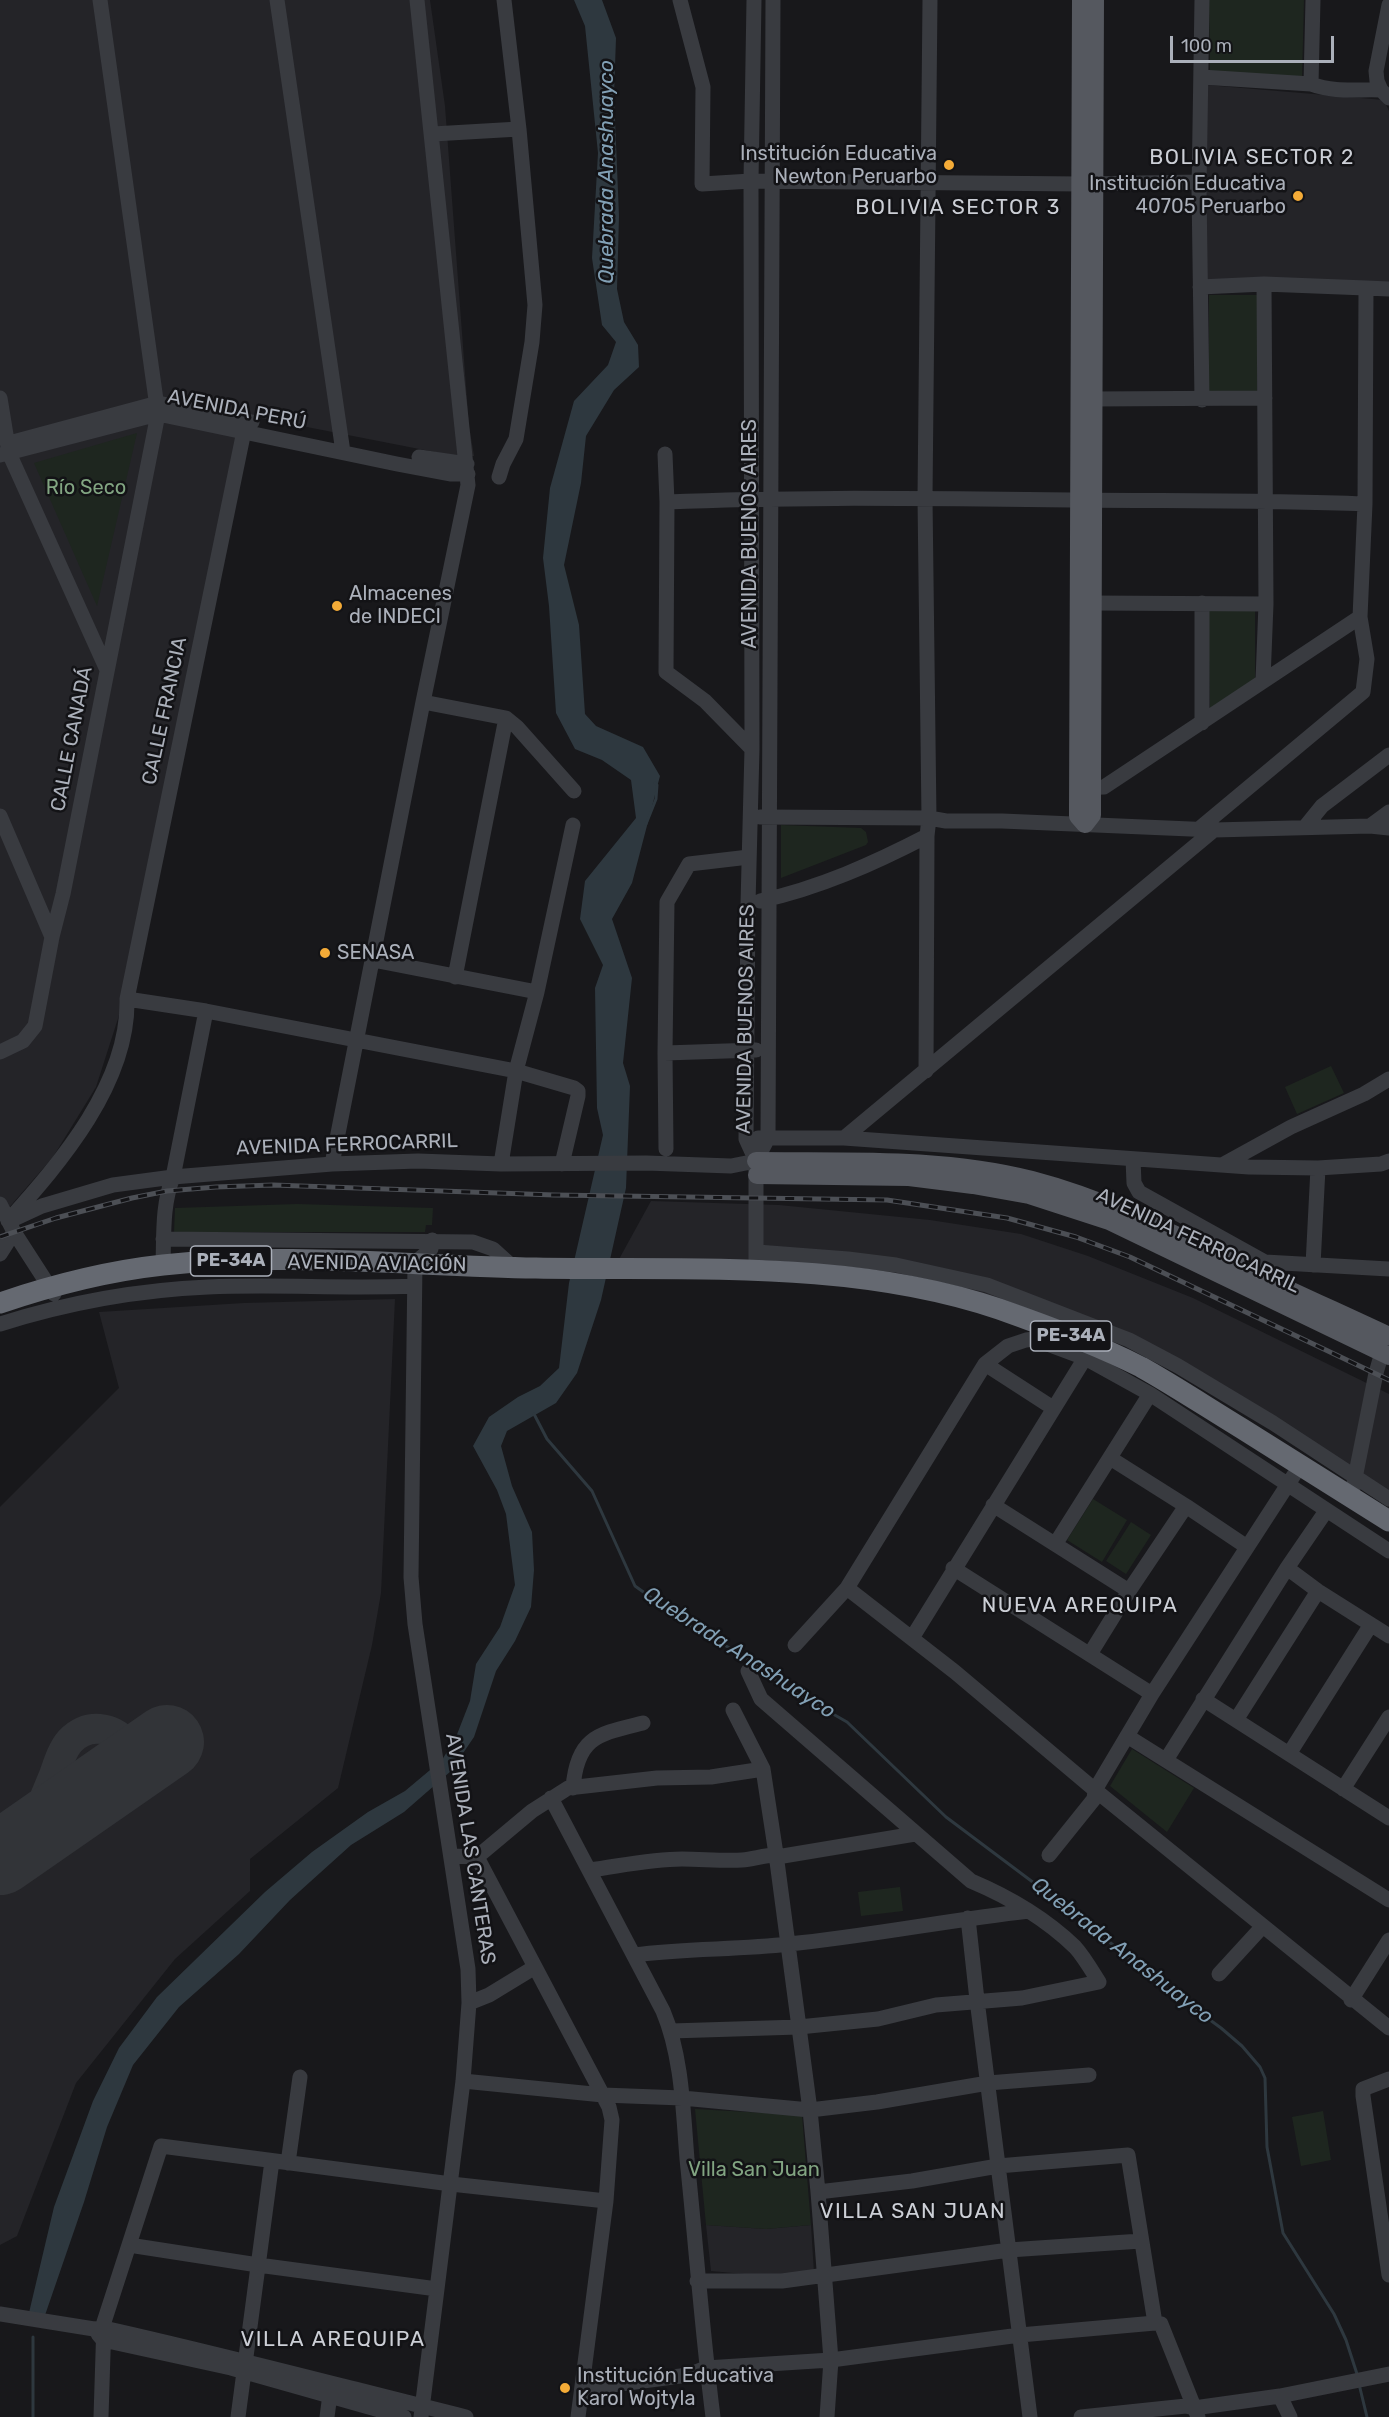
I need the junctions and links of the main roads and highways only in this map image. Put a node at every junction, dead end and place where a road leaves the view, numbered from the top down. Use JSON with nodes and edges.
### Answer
{"nodes":[{"id":1,"x":1081,"y":0,"type":"edge"},
{"id":2,"x":1095,"y":0,"type":"edge"},
{"id":3,"x":1088,"y":184,"type":"junction"},
{"id":4,"x":1086,"y":500,"type":"junction"},
{"id":5,"x":1085,"y":788,"type":"junction"},
{"id":6,"x":1084,"y":824,"type":"road end"},
{"id":7,"x":757,"y":1168,"type":"road end"},
{"id":8,"x":0,"y":1303,"type":"edge"},
{"id":9,"x":1387,"y":1342,"type":"edge"},
{"id":10,"x":1389,"y":1521,"type":"edge"}],
"edges":[{"from":1,"to":3,"type":"main road"},
{"from":2,"to":3,"type":"main road"},
{"from":3,"to":4,"type":"main road"},
{"from":3,"to":4,"type":"main road"},
{"from":4,"to":5,"type":"main road"},
{"from":4,"to":5,"type":"main road"},
{"from":5,"to":6,"type":"main road"},
{"from":7,"to":9,"type":"main road","name":"AVENIDA FERROCARRIL"},
{"from":8,"to":10,"type":"highway","name":"AVENIDA AVIACIÓN","number":"PE-34A"}]}
